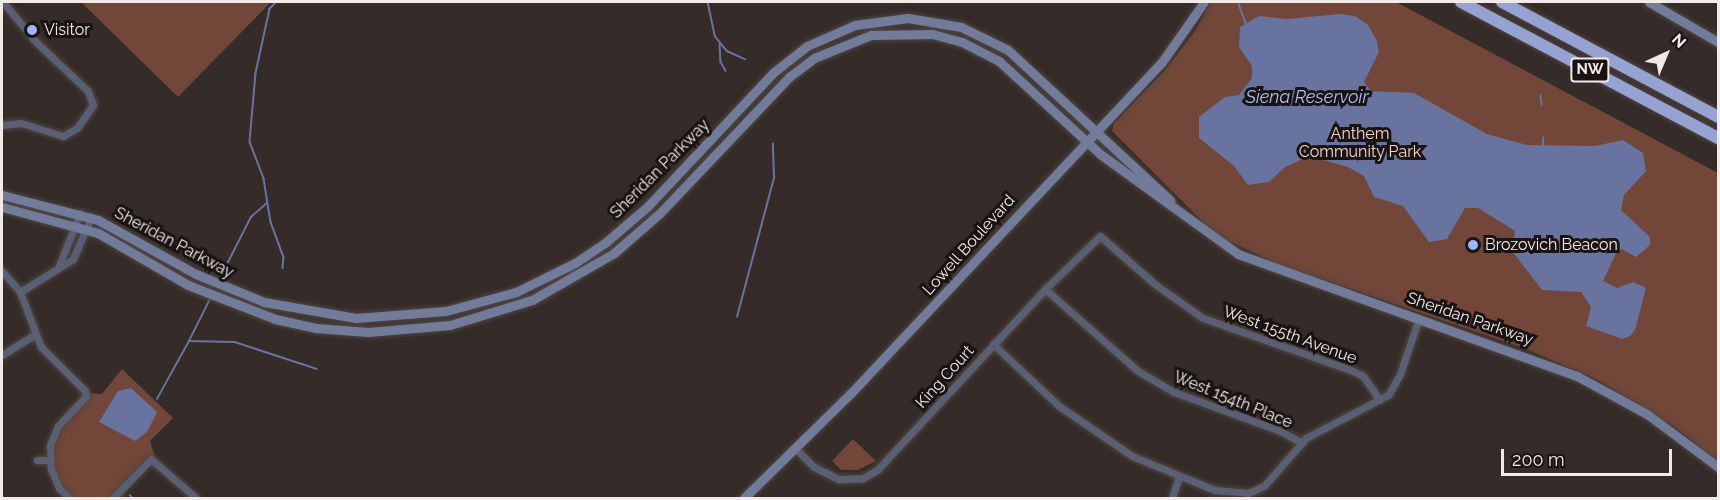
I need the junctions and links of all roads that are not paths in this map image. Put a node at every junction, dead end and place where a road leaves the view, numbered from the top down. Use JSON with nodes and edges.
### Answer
{"nodes":[{"id":1,"x":3,"y":2,"type":"edge"},
{"id":2,"x":1204,"y":2,"type":"edge"},
{"id":3,"x":1461,"y":2,"type":"edge"},
{"id":4,"x":1502,"y":2,"type":"edge"},
{"id":5,"x":1649,"y":2,"type":"edge"},
{"id":6,"x":1719,"y":42,"type":"edge"},
{"id":7,"x":1719,"y":117,"type":"edge"},
{"id":8,"x":2,"y":125,"type":"edge"},
{"id":9,"x":1095,"y":130,"type":"junction"},
{"id":10,"x":1719,"y":138,"type":"edge"},
{"id":11,"x":1086,"y":141,"type":"junction"},
{"id":12,"x":2,"y":195,"type":"edge"},
{"id":13,"x":2,"y":207,"type":"edge"},
{"id":14,"x":80,"y":213,"type":"junction"},
{"id":15,"x":91,"y":217,"type":"junction"},
{"id":16,"x":76,"y":225,"type":"junction"},
{"id":17,"x":1198,"y":226,"type":"junction"},
{"id":18,"x":87,"y":228,"type":"junction"},
{"id":19,"x":1100,"y":236,"type":"joint"},
{"id":20,"x":58,"y":268,"type":"junction"},
{"id":21,"x":2,"y":271,"type":"edge"},
{"id":22,"x":1045,"y":289,"type":"junction"},
{"id":23,"x":21,"y":292,"type":"junction"},
{"id":24,"x":1419,"y":318,"type":"junction"},
{"id":25,"x":35,"y":334,"type":"junction"},
{"id":26,"x":993,"y":344,"type":"junction"},
{"id":27,"x":2,"y":355,"type":"edge"},
{"id":28,"x":1380,"y":400,"type":"junction"},
{"id":29,"x":1302,"y":443,"type":"junction"},
{"id":30,"x":796,"y":449,"type":"junction"},
{"id":31,"x":37,"y":460,"type":"dead end"},
{"id":32,"x":49,"y":460,"type":"junction"},
{"id":33,"x":1719,"y":467,"type":"edge"},
{"id":34,"x":1179,"y":477,"type":"junction"},
{"id":35,"x":69,"y":498,"type":"edge"},
{"id":36,"x":113,"y":498,"type":"edge"},
{"id":37,"x":196,"y":498,"type":"edge"},
{"id":38,"x":744,"y":498,"type":"edge"},
{"id":39,"x":1172,"y":498,"type":"edge"}],
"edges":[{"from":1,"to":8,"type":"street"},
{"from":2,"to":9,"type":"main road","name":"Lowell Boulevard"},
{"from":3,"to":10,"type":"highway","number":"NW"},
{"from":4,"to":7,"type":"highway","number":"NW"},
{"from":5,"to":6,"type":"main road"},
{"from":9,"to":11,"type":"main road","name":"Lowell Boulevard"},
{"from":9,"to":15,"type":"main road","name":"Sheridan Parkway"},
{"from":9,"to":17,"type":"main road","name":"Sheridan Parkway"},
{"from":11,"to":17,"type":"main road","name":"Sheridan Parkway"},
{"from":11,"to":18,"type":"main road","name":"Sheridan Parkway"},
{"from":11,"to":30,"type":"main road","name":"Lowell Boulevard"},
{"from":12,"to":14,"type":"main road","name":"Sheridan Parkway"},
{"from":13,"to":16,"type":"main road","name":"Sheridan Parkway"},
{"from":14,"to":15,"type":"main road","name":"Sheridan Parkway"},
{"from":14,"to":16,"type":"street"},
{"from":15,"to":18,"type":"street"},
{"from":16,"to":18,"type":"main road","name":"Sheridan Parkway"},
{"from":16,"to":20,"type":"street"},
{"from":17,"to":24,"type":"main road","name":"Sheridan Parkway"},
{"from":18,"to":20,"type":"street"},
{"from":19,"to":22,"type":"street","name":"King Court"},
{"from":19,"to":28,"type":"street","name":"West 155th Avenue"},
{"from":20,"to":23,"type":"street"},
{"from":21,"to":23,"type":"street"},
{"from":22,"to":26,"type":"street","name":"King Court"},
{"from":22,"to":29,"type":"street","name":"West 154th Place"},
{"from":23,"to":25,"type":"street"},
{"from":24,"to":28,"type":"street"},
{"from":24,"to":33,"type":"main road","name":"Sheridan Parkway"},
{"from":25,"to":27,"type":"street"},
{"from":25,"to":32,"type":"street"},
{"from":26,"to":30,"type":"street","name":"King Court"},
{"from":26,"to":34,"type":"street"},
{"from":28,"to":29,"type":"street"},
{"from":29,"to":34,"type":"street"},
{"from":30,"to":38,"type":"main road","name":"Lowell Boulevard"},
{"from":31,"to":32,"type":"street"},
{"from":32,"to":35,"type":"street"},
{"from":34,"to":39,"type":"street"},
{"from":36,"to":37,"type":"street"}]}
